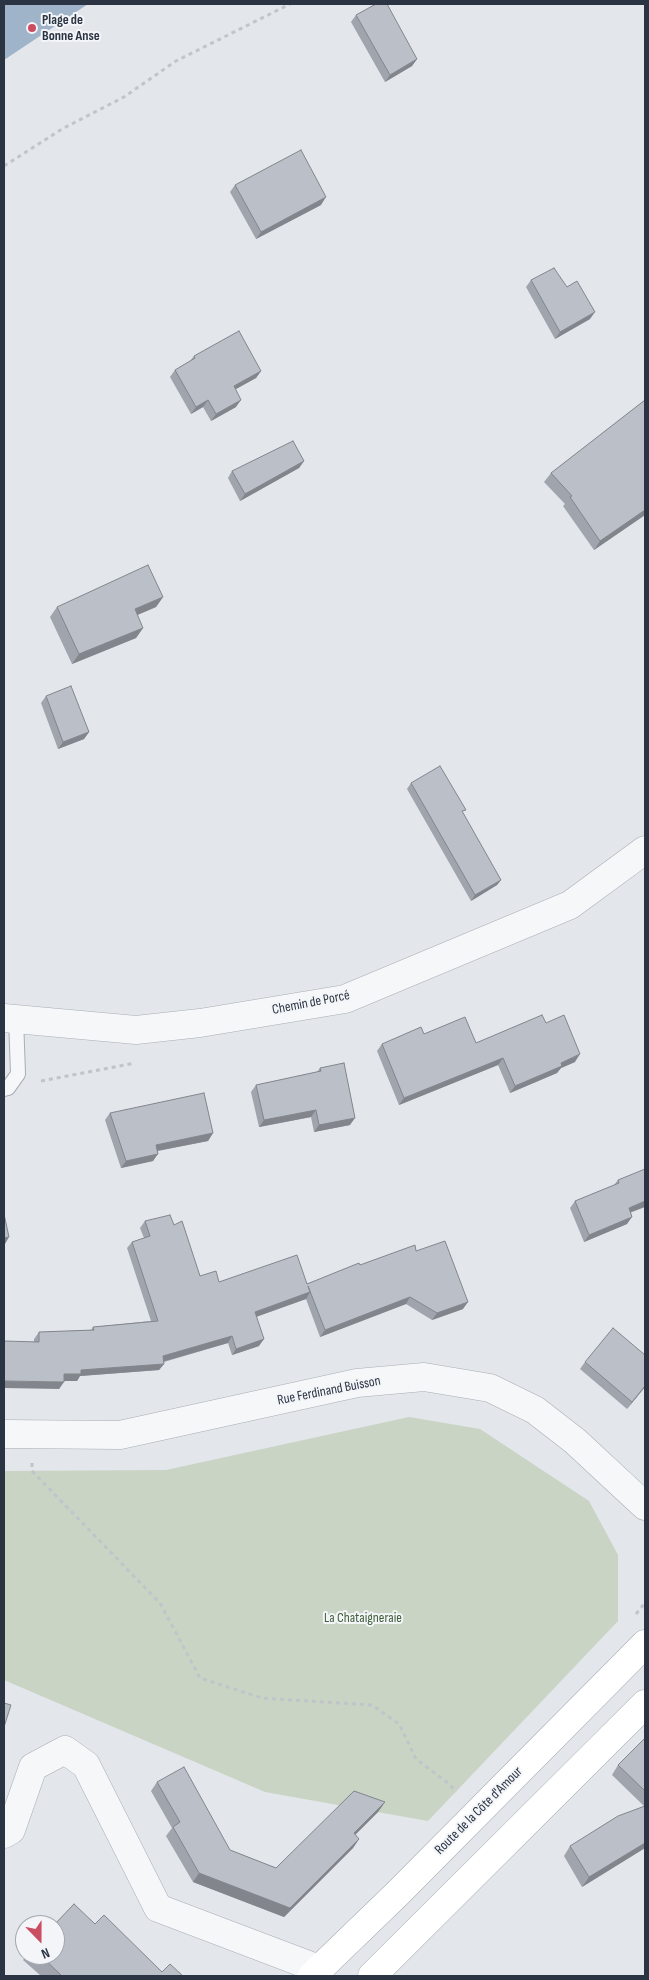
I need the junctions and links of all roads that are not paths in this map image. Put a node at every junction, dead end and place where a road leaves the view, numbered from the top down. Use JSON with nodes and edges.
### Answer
{"nodes":[{"id":1,"x":645,"y":850,"type":"edge"},
{"id":2,"x":10,"y":1018,"type":"edge"},
{"id":3,"x":4,"y":1089,"type":"edge"},
{"id":4,"x":17,"y":1434,"type":"edge"},
{"id":5,"x":645,"y":1506,"type":"edge"},
{"id":6,"x":645,"y":1644,"type":"edge"},
{"id":7,"x":645,"y":1704,"type":"edge"},
{"id":8,"x":4,"y":1834,"type":"edge"},
{"id":9,"x":315,"y":1973,"type":"edge"},
{"id":10,"x":372,"y":1976,"type":"edge"}],
"edges":[{"from":1,"to":2,"type":"street","name":"Chemin de Porcé"},
{"from":2,"to":3,"type":"lane"},
{"from":4,"to":5,"type":"street","name":"Rue Ferdinand Buisson"},
{"from":6,"to":9,"type":"main road","name":"Route de la Côte d'Amour"},
{"from":7,"to":10,"type":"main road"},
{"from":8,"to":9,"type":"street"}]}
